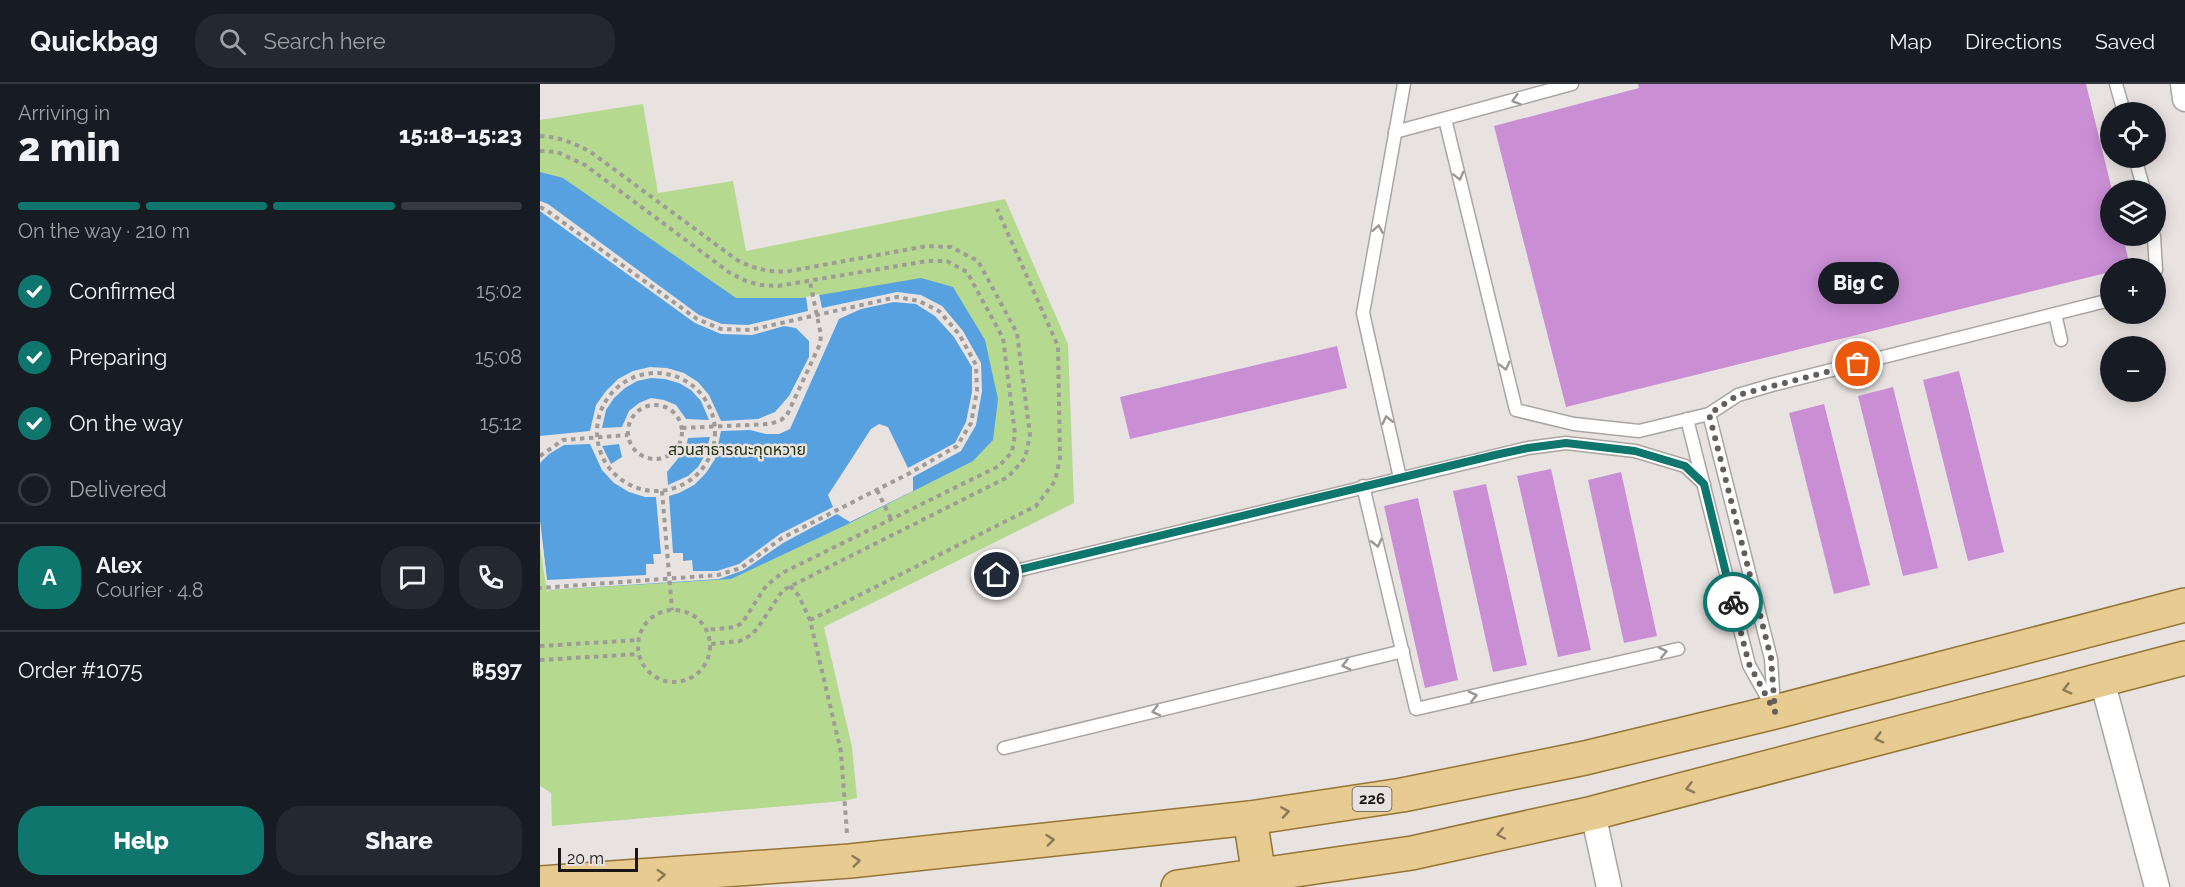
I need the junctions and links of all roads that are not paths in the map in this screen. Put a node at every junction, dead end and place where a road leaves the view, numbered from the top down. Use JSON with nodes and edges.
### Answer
{"nodes":[{"id":1,"x":1404,"y":84,"type":"edge"},
{"id":2,"x":1572,"y":84,"type":"edge"},
{"id":3,"x":2116,"y":84,"type":"edge"},
{"id":4,"x":2183,"y":84,"type":"edge"},
{"id":5,"x":2185,"y":99,"type":"edge"},
{"id":6,"x":2121,"y":102,"type":"edge"},
{"id":7,"x":1445,"y":119,"type":"junction"},
{"id":8,"x":1395,"y":132,"type":"junction"},
{"id":9,"x":2100,"y":303,"type":"edge"},
{"id":10,"x":2055,"y":314,"type":"junction"},
{"id":11,"x":2061,"y":340,"type":"dead end"},
{"id":12,"x":1709,"y":414,"type":"junction"},
{"id":13,"x":1687,"y":419,"type":"junction"},
{"id":14,"x":1639,"y":431,"type":"junction"},
{"id":15,"x":1635,"y":451,"type":"junction"},
{"id":16,"x":1400,"y":477,"type":"junction"},
{"id":17,"x":1704,"y":484,"type":"junction"},
{"id":18,"x":1363,"y":486,"type":"junction"},
{"id":19,"x":978,"y":580,"type":"dead end"},
{"id":20,"x":2185,"y":604,"type":"edge"},
{"id":21,"x":1678,"y":649,"type":"dead end"},
{"id":22,"x":1403,"y":651,"type":"junction"},
{"id":23,"x":2185,"y":658,"type":"edge"},
{"id":24,"x":2102,"y":680,"type":"junction"},
{"id":25,"x":1775,"y":712,"type":"junction"},
{"id":26,"x":1004,"y":748,"type":"dead end"},
{"id":27,"x":1593,"y":813,"type":"junction"},
{"id":28,"x":1250,"y":818,"type":"junction"},
{"id":29,"x":1259,"y":876,"type":"junction"},
{"id":30,"x":540,"y":883,"type":"edge"},
{"id":31,"x":1178,"y":887,"type":"edge"},
{"id":32,"x":1609,"y":887,"type":"edge"},
{"id":33,"x":2157,"y":887,"type":"edge"}],
"edges":[{"from":1,"to":8,"type":"lane"},
{"from":2,"to":7,"type":"lane","one_way":true},
{"from":3,"to":6,"type":"lane"},
{"from":4,"to":5,"type":"street"},
{"from":7,"to":8,"type":"lane"},
{"from":7,"to":14,"type":"lane","one_way":true},
{"from":16,"to":8,"type":"lane","one_way":true},
{"from":9,"to":10,"type":"lane"},
{"from":10,"to":11,"type":"lane"},
{"from":10,"to":12,"type":"lane"},
{"from":12,"to":13,"type":"lane"},
{"from":12,"to":25,"type":"lane"},
{"from":13,"to":14,"type":"lane"},
{"from":13,"to":17,"type":"lane"},
{"from":14,"to":15,"type":"lane"},
{"from":15,"to":16,"type":"lane"},
{"from":15,"to":17,"type":"lane"},
{"from":16,"to":18,"type":"lane"},
{"from":17,"to":25,"type":"lane"},
{"from":18,"to":19,"type":"lane"},
{"from":18,"to":22,"type":"lane","one_way":true},
{"from":20,"to":25,"type":"main road","number":"226"},
{"from":22,"to":21,"type":"lane","one_way":true},
{"from":22,"to":26,"type":"lane","one_way":true},
{"from":23,"to":24,"type":"main road"},
{"from":24,"to":27,"type":"main road","one_way":true},
{"from":24,"to":33,"type":"street"},
{"from":28,"to":25,"type":"main road","number":"226","one_way":true},
{"from":27,"to":29,"type":"main road","one_way":true},
{"from":27,"to":32,"type":"street"},
{"from":28,"to":29,"type":"main road"},
{"from":30,"to":28,"type":"main road","number":"226","one_way":true},
{"from":29,"to":31,"type":"main road"}]}
